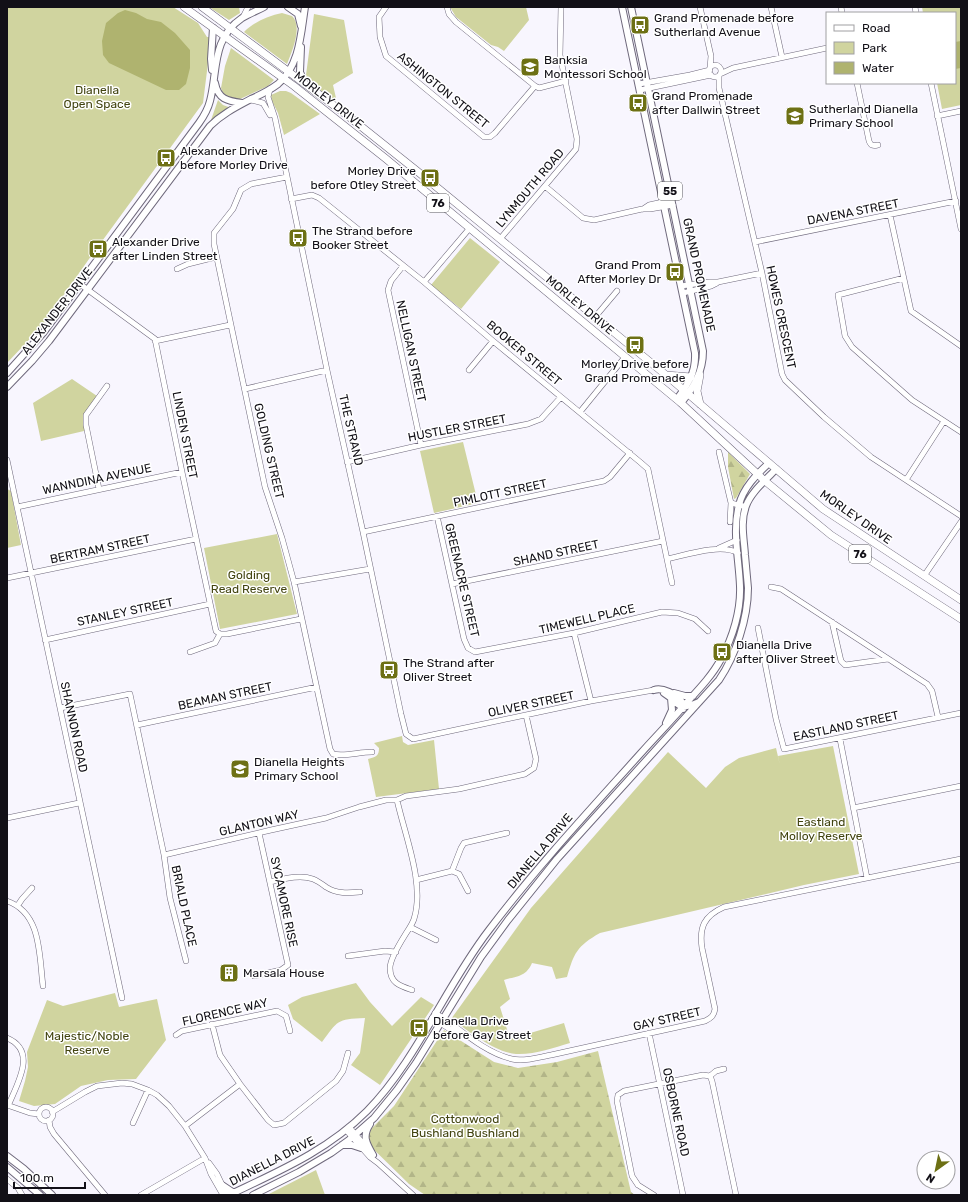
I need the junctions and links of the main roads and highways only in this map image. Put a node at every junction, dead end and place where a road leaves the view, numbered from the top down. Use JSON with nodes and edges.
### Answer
{"nodes":[{"id":1,"x":184,"y":7,"type":"edge"},
{"id":2,"x":202,"y":7,"type":"edge"},
{"id":3,"x":264,"y":7,"type":"edge"},
{"id":4,"x":288,"y":7,"type":"edge"},
{"id":5,"x":305,"y":7,"type":"edge"},
{"id":6,"x":622,"y":7,"type":"edge"},
{"id":7,"x":631,"y":7,"type":"edge"},
{"id":8,"x":634,"y":20,"type":"junction"},
{"id":9,"x":625,"y":21,"type":"junction"},
{"id":10,"x":213,"y":28,"type":"junction"},
{"id":11,"x":231,"y":28,"type":"junction"},
{"id":12,"x":302,"y":33,"type":"junction"},
{"id":13,"x":226,"y":37,"type":"junction"},
{"id":14,"x":301,"y":41,"type":"junction"},
{"id":15,"x":288,"y":71,"type":"junction"},
{"id":16,"x":213,"y":77,"type":"junction"},
{"id":17,"x":283,"y":78,"type":"junction"},
{"id":18,"x":306,"y":84,"type":"junction"},
{"id":19,"x":242,"y":103,"type":"junction"},
{"id":20,"x":533,"y":267,"type":"junction"},
{"id":21,"x":526,"y":275,"type":"junction"},
{"id":22,"x":7,"y":373,"type":"edge"},
{"id":23,"x":666,"y":375,"type":"junction"},
{"id":24,"x":700,"y":375,"type":"junction"},
{"id":25,"x":692,"y":377,"type":"junction"},
{"id":26,"x":7,"y":387,"type":"edge"},
{"id":27,"x":686,"y":392,"type":"junction"},
{"id":28,"x":679,"y":401,"type":"junction"},
{"id":29,"x":700,"y":404,"type":"junction"},
{"id":30,"x":769,"y":463,"type":"junction"},
{"id":31,"x":776,"y":469,"type":"junction"},
{"id":32,"x":758,"y":474,"type":"junction"},
{"id":33,"x":766,"y":481,"type":"junction"},
{"id":34,"x":961,"y":600,"type":"edge"},
{"id":35,"x":961,"y":619,"type":"edge"},
{"id":36,"x":654,"y":690,"type":"road end"},
{"id":37,"x":671,"y":696,"type":"junction"},
{"id":38,"x":693,"y":696,"type":"junction"},
{"id":39,"x":700,"y":702,"type":"junction"},
{"id":40,"x":683,"y":708,"type":"junction"},
{"id":41,"x":677,"y":727,"type":"junction"},
{"id":42,"x":663,"y":730,"type":"junction"},
{"id":43,"x":374,"y":1118,"type":"junction"},
{"id":44,"x":342,"y":1145,"type":"junction"},
{"id":45,"x":361,"y":1148,"type":"road end"},
{"id":46,"x":373,"y":1155,"type":"road end"},
{"id":47,"x":7,"y":1156,"type":"edge"},
{"id":48,"x":7,"y":1167,"type":"edge"},
{"id":49,"x":222,"y":1185,"type":"road end"},
{"id":50,"x":230,"y":1194,"type":"edge"},
{"id":51,"x":40,"y":1195,"type":"edge"},
{"id":52,"x":52,"y":1195,"type":"edge"},
{"id":53,"x":253,"y":1195,"type":"edge"}],
"edges":[{"from":1,"to":10,"type":"highway","name":"MORLEY DRIVE","number":"76"},
{"from":2,"to":11,"type":"highway","name":"MORLEY DRIVE","number":"76"},
{"from":3,"to":11,"type":"main road","name":"ALEXANDER DRIVE"},
{"from":4,"to":12,"type":"main road"},
{"from":5,"to":12,"type":"main road","name":"ALEXANDER DRIVE"},
{"from":6,"to":9,"type":"main road","name":"GRAND PROMENADE","number":"55"},
{"from":7,"to":8,"type":"main road","name":"GRAND PROMENADE","number":"55"},
{"from":8,"to":9,"type":"main road"},
{"from":8,"to":24,"type":"main road","name":"GRAND PROMENADE","number":"55"},
{"from":9,"to":25,"type":"main road","name":"GRAND PROMENADE","number":"55"},
{"from":10,"to":13,"type":"highway","name":"MORLEY DRIVE","number":"76"},
{"from":10,"to":16,"type":"main road"},
{"from":11,"to":13,"type":"main road","name":"ALEXANDER DRIVE"},
{"from":11,"to":15,"type":"highway","name":"MORLEY DRIVE","number":"76"},
{"from":12,"to":14,"type":"main road","name":"ALEXANDER DRIVE"},
{"from":13,"to":16,"type":"main road","name":"ALEXANDER DRIVE"},
{"from":13,"to":17,"type":"highway","name":"MORLEY DRIVE","number":"76"},
{"from":14,"to":15,"type":"main road","name":"ALEXANDER DRIVE"},
{"from":14,"to":18,"type":"main road"},
{"from":15,"to":17,"type":"main road","name":"ALEXANDER DRIVE"},
{"from":15,"to":18,"type":"highway","name":"MORLEY DRIVE","number":"76"},
{"from":16,"to":19,"type":"main road"},
{"from":16,"to":22,"type":"main road","name":"ALEXANDER DRIVE"},
{"from":17,"to":19,"type":"main road","name":"ALEXANDER DRIVE"},
{"from":17,"to":21,"type":"highway","name":"MORLEY DRIVE","number":"76"},
{"from":18,"to":20,"type":"highway","name":"MORLEY DRIVE","number":"76"},
{"from":19,"to":26,"type":"main road","name":"ALEXANDER DRIVE"},
{"from":20,"to":21,"type":"highway"},
{"from":20,"to":23,"type":"highway","name":"MORLEY DRIVE","number":"76"},
{"from":21,"to":28,"type":"highway","name":"MORLEY DRIVE","number":"76"},
{"from":23,"to":25,"type":"highway"},
{"from":23,"to":27,"type":"highway","name":"MORLEY DRIVE","number":"76"},
{"from":24,"to":27,"type":"main road","name":"GRAND PROMENADE","number":"55"},
{"from":24,"to":29,"type":"highway"},
{"from":25,"to":27,"type":"main road","name":"GRAND PROMENADE","number":"55"},
{"from":27,"to":28,"type":"main road","name":"GRAND PROMENADE","number":"55"},
{"from":27,"to":29,"type":"highway","name":"MORLEY DRIVE","number":"76"},
{"from":28,"to":32,"type":"highway","name":"MORLEY DRIVE","number":"76"},
{"from":29,"to":30,"type":"highway","name":"MORLEY DRIVE","number":"76"},
{"from":30,"to":31,"type":"highway","name":"MORLEY DRIVE","number":"76"},
{"from":30,"to":32,"type":"main road","name":"DIANELLA DRIVE"},
{"from":31,"to":33,"type":"main road","name":"DIANELLA DRIVE"},
{"from":31,"to":34,"type":"highway","name":"MORLEY DRIVE","number":"76"},
{"from":32,"to":33,"type":"highway","name":"MORLEY DRIVE","number":"76"},
{"from":32,"to":38,"type":"main road","name":"DIANELLA DRIVE"},
{"from":33,"to":35,"type":"highway","name":"MORLEY DRIVE","number":"76"},
{"from":33,"to":39,"type":"main road","name":"DIANELLA DRIVE"},
{"from":36,"to":37,"type":"main road"},
{"from":37,"to":38,"type":"main road"},
{"from":37,"to":40,"type":"main road"},
{"from":37,"to":42,"type":"main road"},
{"from":38,"to":40,"type":"main road","name":"DIANELLA DRIVE"},
{"from":39,"to":40,"type":"main road"},
{"from":39,"to":41,"type":"main road","name":"DIANELLA DRIVE"},
{"from":40,"to":41,"type":"main road"},
{"from":40,"to":42,"type":"main road","name":"DIANELLA DRIVE"},
{"from":41,"to":43,"type":"main road","name":"DIANELLA DRIVE"},
{"from":42,"to":50,"type":"main road","name":"DIANELLA DRIVE"},
{"from":43,"to":44,"type":"main road","name":"DIANELLA DRIVE"},
{"from":43,"to":46,"type":"main road"},
{"from":44,"to":45,"type":"main road"},
{"from":44,"to":53,"type":"main road","name":"DIANELLA DRIVE"},
{"from":47,"to":52,"type":"main road"},
{"from":48,"to":51,"type":"main road"},
{"from":49,"to":50,"type":"main road"}]}
